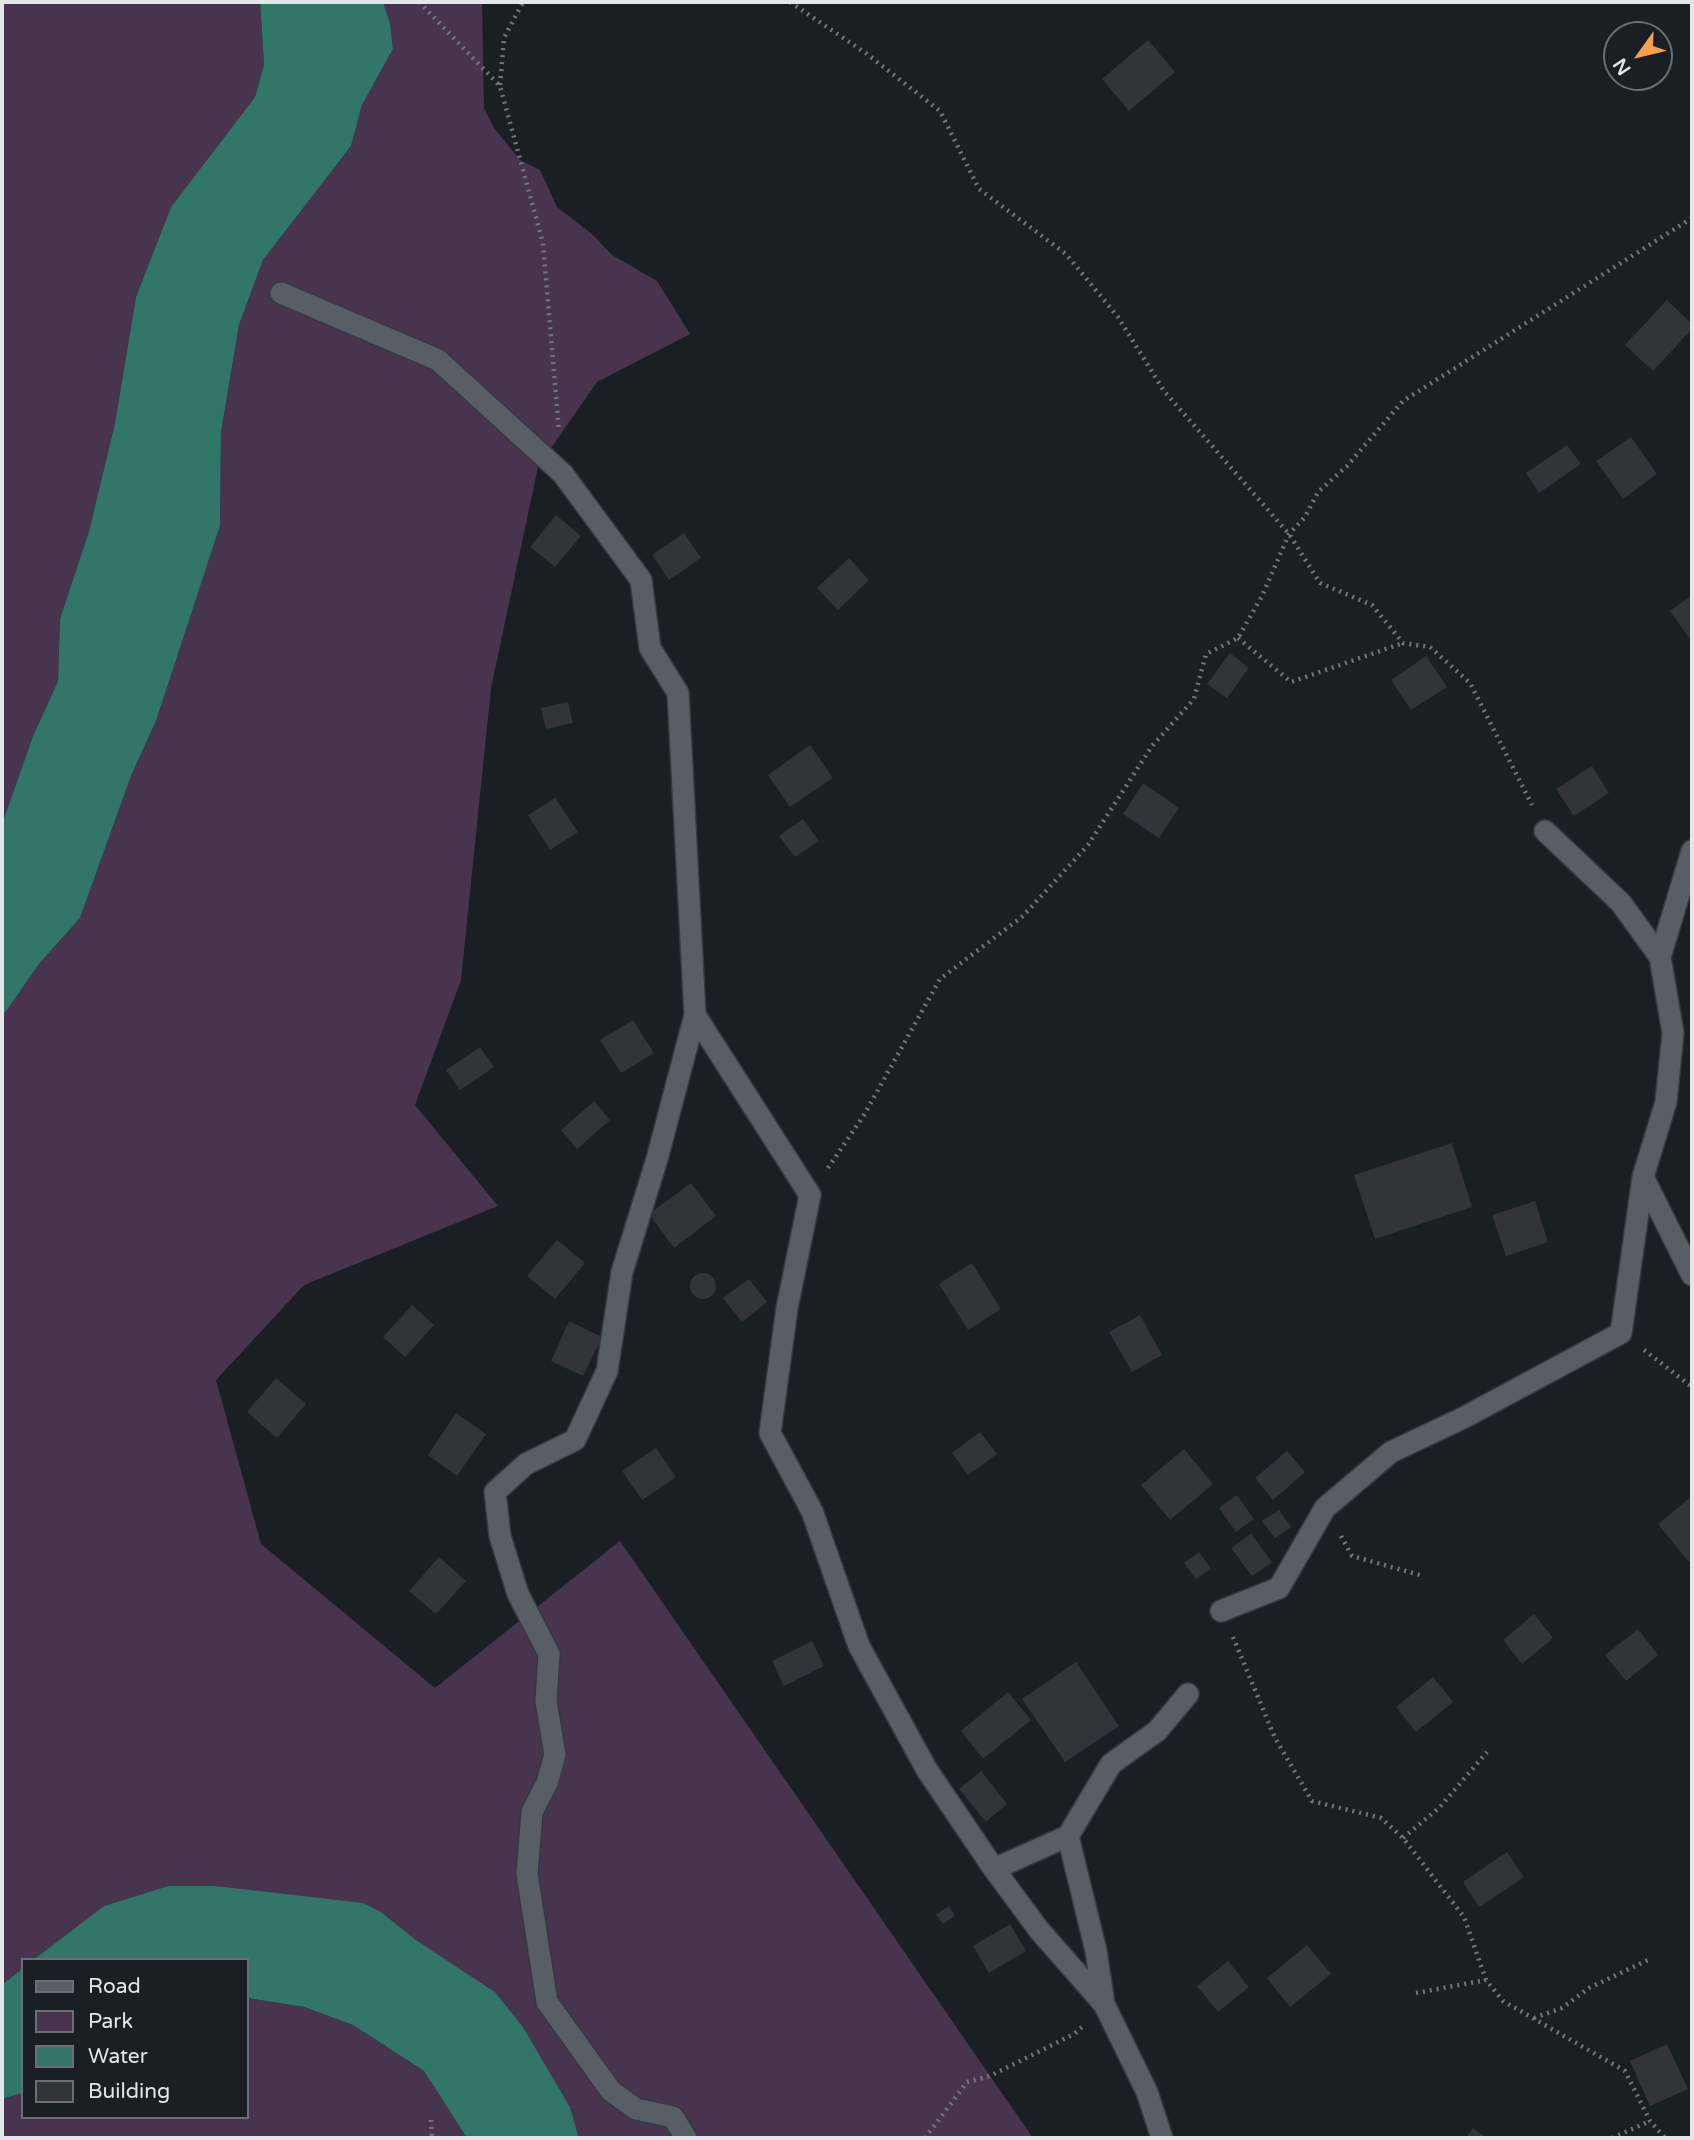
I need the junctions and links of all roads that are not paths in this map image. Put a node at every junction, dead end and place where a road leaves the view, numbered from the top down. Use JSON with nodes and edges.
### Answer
{"nodes":[{"id":1,"x":281,"y":293,"type":"dead end"},
{"id":2,"x":1545,"y":831,"type":"road end"},
{"id":3,"x":1692,"y":851,"type":"edge"},
{"id":4,"x":1660,"y":957,"type":"junction"},
{"id":5,"x":695,"y":1015,"type":"junction"},
{"id":6,"x":1643,"y":1177,"type":"junction"},
{"id":7,"x":1692,"y":1275,"type":"edge"},
{"id":8,"x":1221,"y":1611,"type":"road end"},
{"id":9,"x":1188,"y":1694,"type":"dead end"},
{"id":10,"x":1069,"y":1836,"type":"junction"},
{"id":11,"x":994,"y":1869,"type":"junction"},
{"id":12,"x":1104,"y":2004,"type":"junction"},
{"id":13,"x":686,"y":2138,"type":"edge"},
{"id":14,"x":1162,"y":2138,"type":"edge"}],
"edges":[{"from":1,"to":5,"type":"street"},
{"from":2,"to":4,"type":"street"},
{"from":3,"to":4,"type":"street"},
{"from":4,"to":6,"type":"street"},
{"from":5,"to":11,"type":"street"},
{"from":5,"to":13,"type":"street"},
{"from":6,"to":7,"type":"street"},
{"from":6,"to":8,"type":"street"},
{"from":9,"to":10,"type":"street"},
{"from":10,"to":11,"type":"street"},
{"from":10,"to":12,"type":"street"},
{"from":11,"to":12,"type":"street"},
{"from":12,"to":14,"type":"street"}]}
